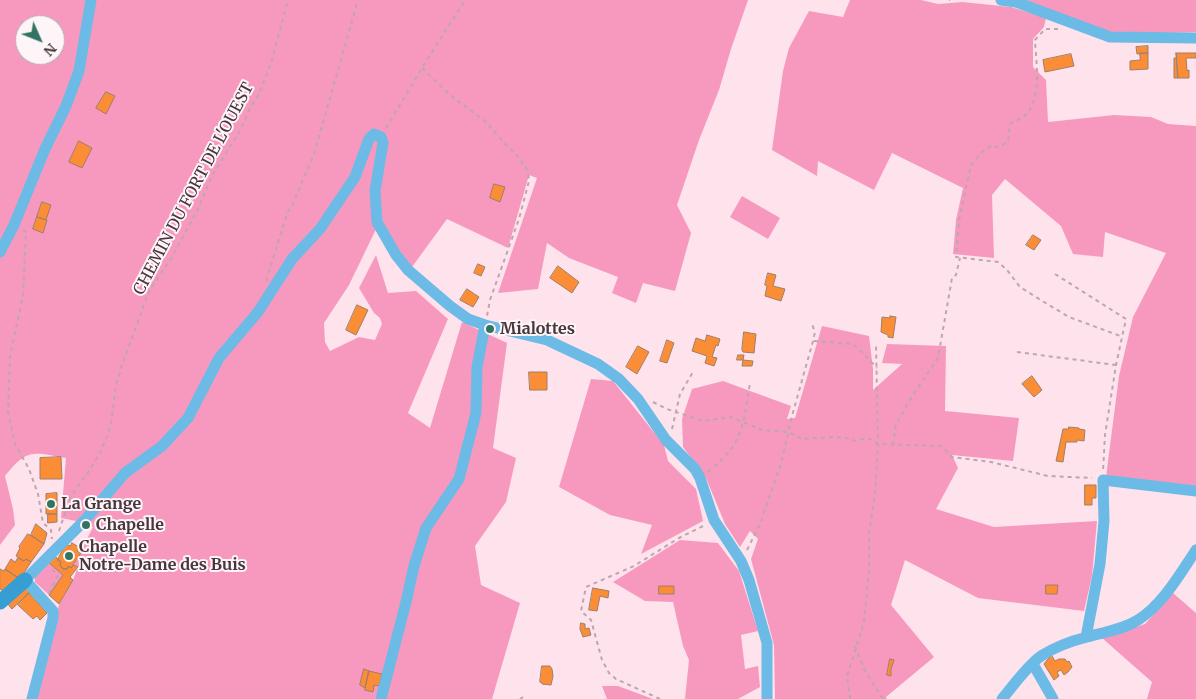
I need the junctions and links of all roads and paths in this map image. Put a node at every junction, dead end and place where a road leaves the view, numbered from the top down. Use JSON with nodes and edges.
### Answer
{"nodes":[{"id":1,"x":90,"y":0,"type":"edge"},
{"id":2,"x":288,"y":0,"type":"edge"},
{"id":3,"x":358,"y":0,"type":"edge"},
{"id":4,"x":465,"y":0,"type":"edge"},
{"id":5,"x":1001,"y":0,"type":"edge"},
{"id":6,"x":1064,"y":29,"type":"dead end"},
{"id":7,"x":1196,"y":38,"type":"edge"},
{"id":8,"x":422,"y":68,"type":"junction"},
{"id":9,"x":381,"y":137,"type":"junction"},
{"id":10,"x":14,"y":225,"type":"junction"},
{"id":11,"x":0,"y":252,"type":"edge"},
{"id":12,"x":960,"y":258,"type":"junction"},
{"id":13,"x":1055,"y":274,"type":"dead end"},
{"id":14,"x":265,"y":283,"type":"dead end"},
{"id":15,"x":812,"y":324,"type":"dead end"},
{"id":16,"x":485,"y":325,"type":"junction"},
{"id":17,"x":1123,"y":337,"type":"junction"},
{"id":18,"x":813,"y":341,"type":"junction"},
{"id":19,"x":876,"y":344,"type":"dead end"},
{"id":20,"x":1017,"y":352,"type":"dead end"},
{"id":21,"x":1116,"y":365,"type":"junction"},
{"id":22,"x":877,"y":368,"type":"junction"},
{"id":23,"x":693,"y":372,"type":"dead end"},
{"id":24,"x":750,"y":383,"type":"dead end"},
{"id":25,"x":638,"y":399,"type":"junction"},
{"id":26,"x":677,"y":411,"type":"junction"},
{"id":27,"x":743,"y":423,"type":"junction"},
{"id":28,"x":788,"y":432,"type":"junction"},
{"id":29,"x":666,"y":440,"type":"junction"},
{"id":30,"x":878,"y":444,"type":"junction"},
{"id":31,"x":893,"y":445,"type":"junction"},
{"id":32,"x":700,"y":478,"type":"junction"},
{"id":33,"x":1103,"y":480,"type":"junction"},
{"id":34,"x":1196,"y":490,"type":"edge"},
{"id":35,"x":714,"y":520,"type":"junction"},
{"id":36,"x":58,"y":535,"type":"dead end"},
{"id":37,"x":1196,"y":550,"type":"edge"},
{"id":38,"x":48,"y":557,"type":"junction"},
{"id":39,"x":742,"y":561,"type":"junction"},
{"id":40,"x":25,"y":580,"type":"junction"},
{"id":41,"x":48,"y":594,"type":"dead end"},
{"id":42,"x":0,"y":602,"type":"edge"},
{"id":43,"x":1086,"y":637,"type":"junction"},
{"id":44,"x":855,"y":646,"type":"junction"},
{"id":45,"x":1033,"y":664,"type":"junction"},
{"id":46,"x":523,"y":697,"type":"dead end"},
{"id":47,"x":32,"y":699,"type":"edge"},
{"id":48,"x":381,"y":699,"type":"edge"},
{"id":49,"x":520,"y":699,"type":"edge"},
{"id":50,"x":660,"y":699,"type":"edge"},
{"id":51,"x":767,"y":699,"type":"edge"},
{"id":52,"x":850,"y":699,"type":"edge"},
{"id":53,"x":883,"y":699,"type":"edge"},
{"id":54,"x":1002,"y":699,"type":"edge"},
{"id":55,"x":1052,"y":699,"type":"edge"}],
"edges":[{"from":1,"to":10,"type":"street"},
{"from":2,"to":36,"type":"path","name":"CHEMIN DU FORT DE L'OUEST"},
{"from":3,"to":14,"type":"path"},
{"from":4,"to":8,"type":"path"},
{"from":5,"to":7,"type":"street"},
{"from":6,"to":12,"type":"path"},
{"from":8,"to":9,"type":"path"},
{"from":8,"to":16,"type":"path"},
{"from":9,"to":16,"type":"street"},
{"from":9,"to":38,"type":"street"},
{"from":10,"to":11,"type":"street"},
{"from":10,"to":38,"type":"path"},
{"from":12,"to":17,"type":"path"},
{"from":12,"to":31,"type":"path"},
{"from":13,"to":17,"type":"path"},
{"from":15,"to":18,"type":"path"},
{"from":16,"to":25,"type":"street"},
{"from":16,"to":48,"type":"street"},
{"from":17,"to":21,"type":"path"},
{"from":18,"to":22,"type":"path"},
{"from":18,"to":28,"type":"path"},
{"from":19,"to":22,"type":"path"},
{"from":20,"to":21,"type":"path"},
{"from":21,"to":33,"type":"path"},
{"from":22,"to":30,"type":"path"},
{"from":23,"to":26,"type":"path"},
{"from":24,"to":27,"type":"path"},
{"from":25,"to":26,"type":"path"},
{"from":25,"to":29,"type":"street"},
{"from":26,"to":27,"type":"path"},
{"from":26,"to":29,"type":"path"},
{"from":27,"to":28,"type":"path"},
{"from":27,"to":32,"type":"path"},
{"from":28,"to":30,"type":"path"},
{"from":28,"to":39,"type":"path"},
{"from":29,"to":32,"type":"street"},
{"from":30,"to":31,"type":"path"},
{"from":30,"to":44,"type":"path"},
{"from":31,"to":33,"type":"path"},
{"from":32,"to":35,"type":"street"},
{"from":33,"to":34,"type":"street"},
{"from":33,"to":43,"type":"street"},
{"from":35,"to":39,"type":"street"},
{"from":35,"to":50,"type":"path"},
{"from":37,"to":43,"type":"street"},
{"from":38,"to":40,"type":"street"},
{"from":38,"to":41,"type":"path"},
{"from":39,"to":51,"type":"street"},
{"from":40,"to":42,"type":"street"},
{"from":40,"to":47,"type":"street"},
{"from":43,"to":45,"type":"street"},
{"from":44,"to":52,"type":"path"},
{"from":44,"to":53,"type":"path"},
{"from":45,"to":54,"type":"street"},
{"from":45,"to":55,"type":"street"},
{"from":46,"to":49,"type":"path"}]}
